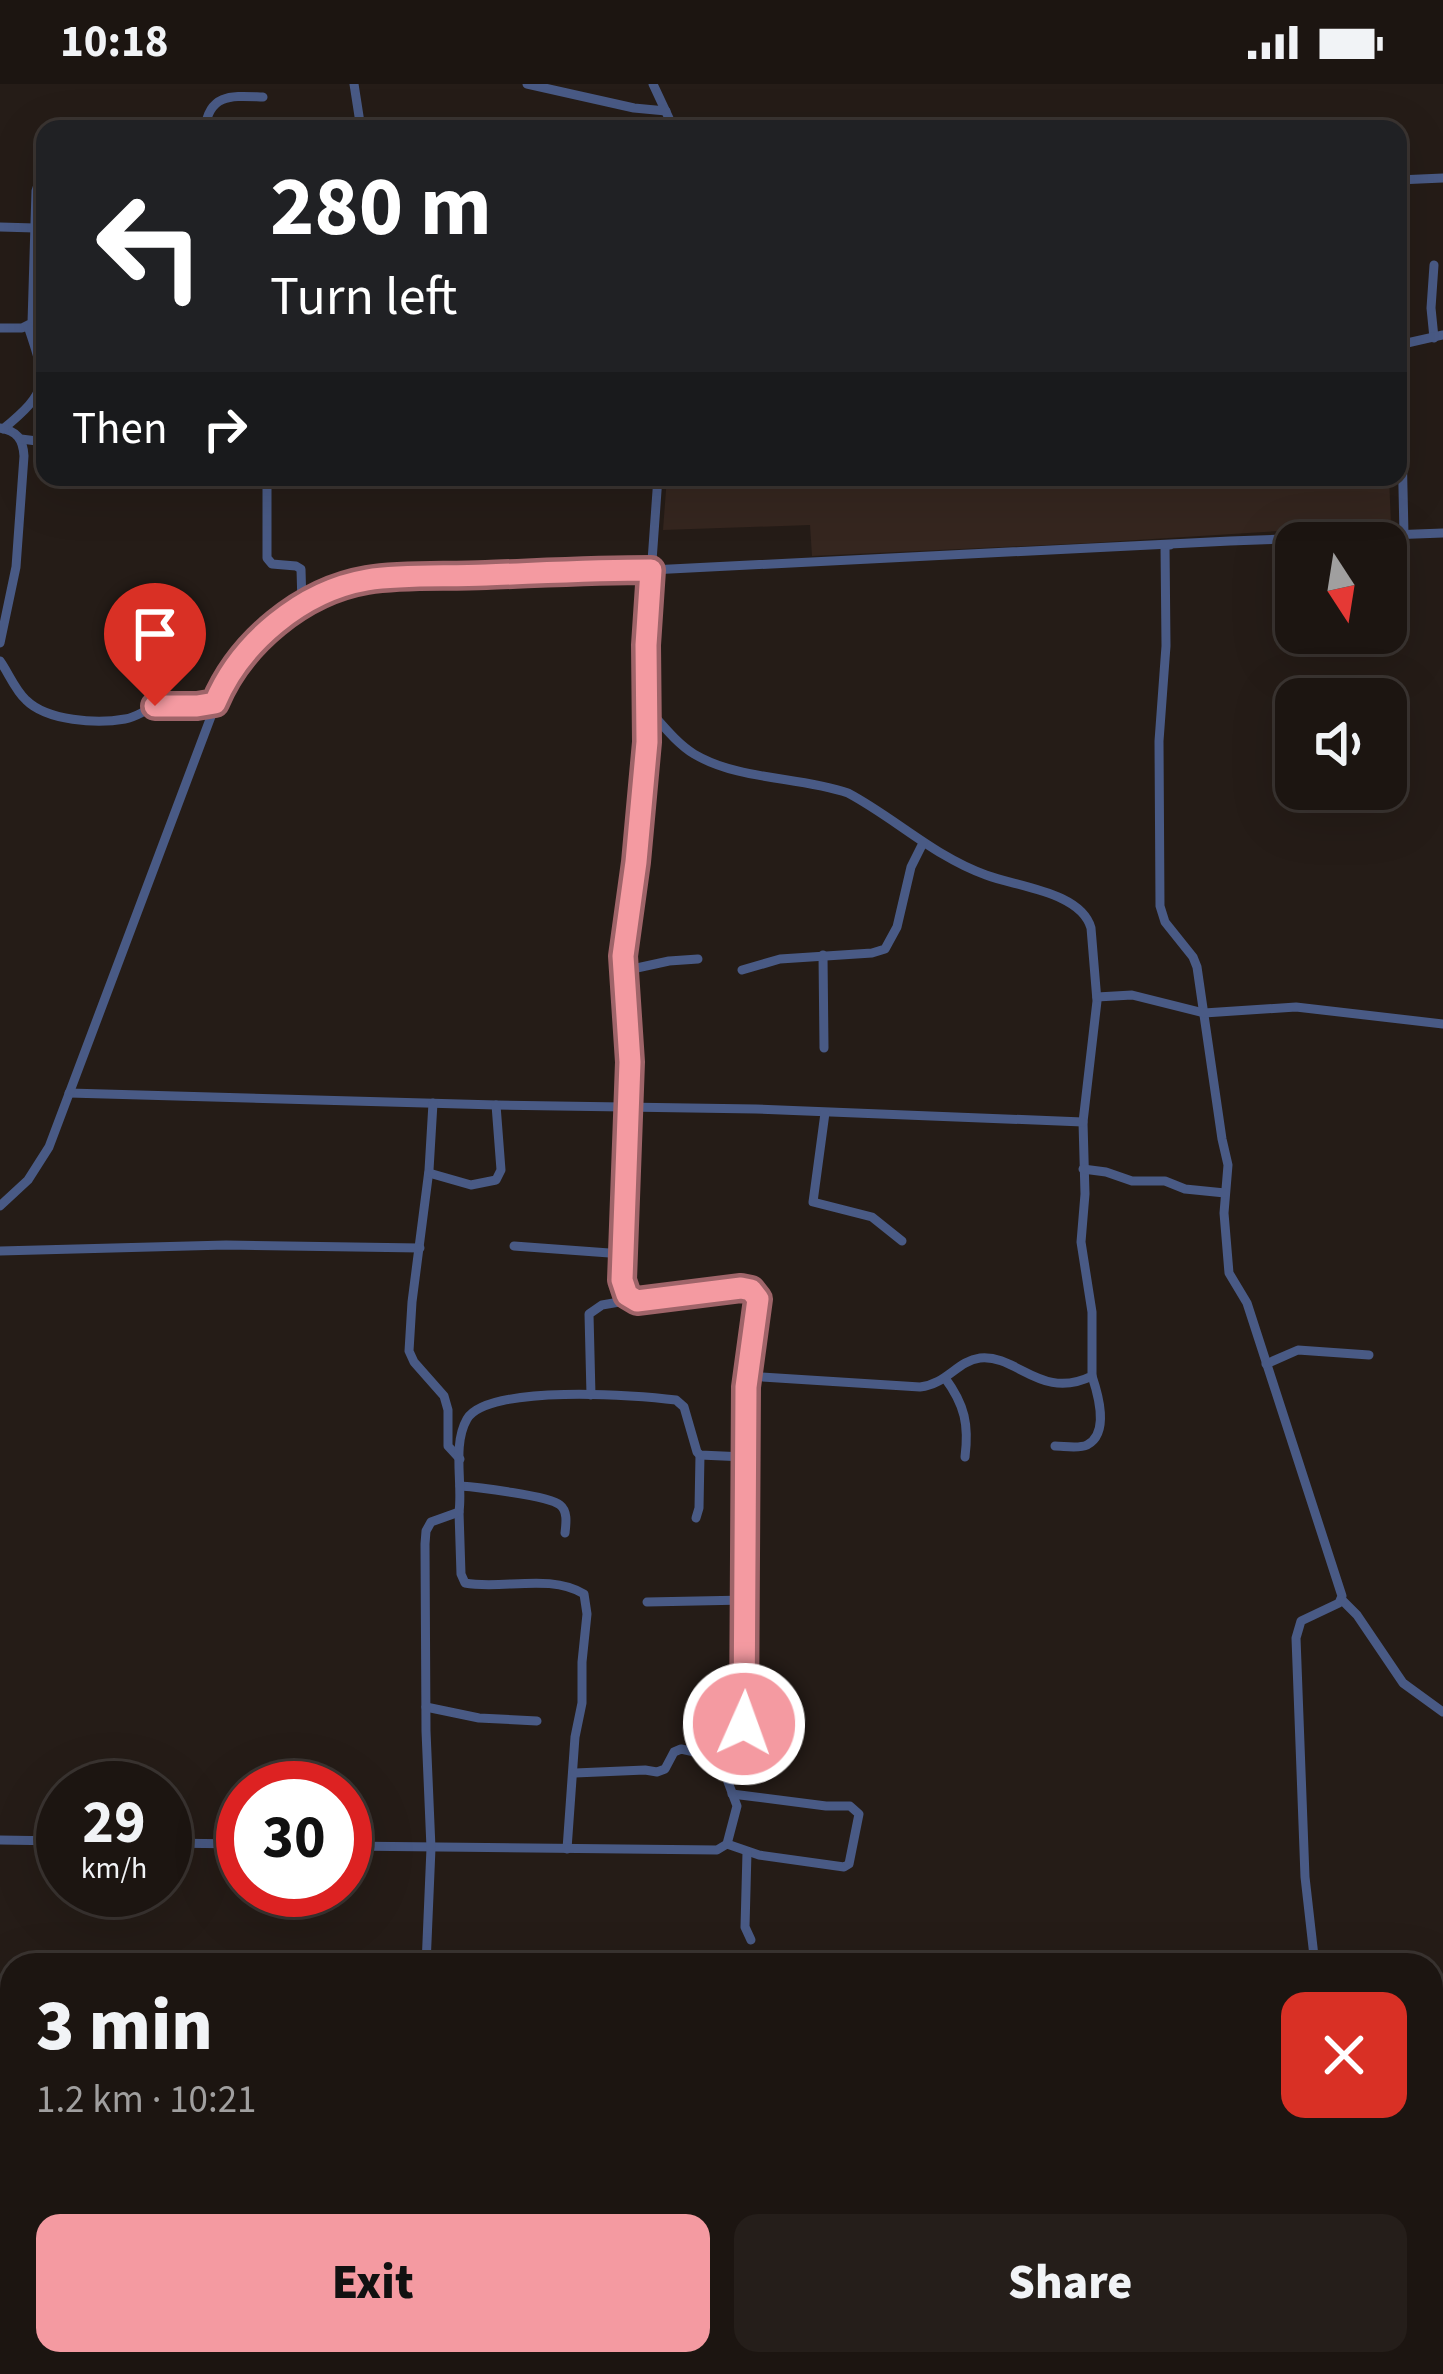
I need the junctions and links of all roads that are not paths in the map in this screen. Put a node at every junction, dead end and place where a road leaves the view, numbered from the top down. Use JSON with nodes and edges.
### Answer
{"nodes":[{"id":1,"x":354,"y":84,"type":"edge"},
{"id":2,"x":526,"y":84,"type":"edge"},
{"id":3,"x":653,"y":84,"type":"edge"},
{"id":4,"x":263,"y":97,"type":"dead end"},
{"id":5,"x":666,"y":111,"type":"junction"},
{"id":6,"x":206,"y":120,"type":"edge"},
{"id":7,"x":360,"y":120,"type":"edge"},
{"id":8,"x":670,"y":120,"type":"edge"},
{"id":9,"x":1443,"y":178,"type":"edge"},
{"id":10,"x":1407,"y":179,"type":"edge"},
{"id":11,"x":36,"y":190,"type":"edge"},
{"id":12,"x":0,"y":227,"type":"edge"},
{"id":13,"x":34,"y":228,"type":"junction"},
{"id":14,"x":36,"y":245,"type":"edge"},
{"id":15,"x":1434,"y":265,"type":"dead end"},
{"id":16,"x":36,"y":294,"type":"edge"},
{"id":17,"x":28,"y":326,"type":"junction"},
{"id":18,"x":0,"y":328,"type":"edge"},
{"id":19,"x":1438,"y":337,"type":"edge"},
{"id":20,"x":1407,"y":343,"type":"edge"},
{"id":21,"x":36,"y":351,"type":"edge"},
{"id":22,"x":36,"y":392,"type":"edge"},
{"id":23,"x":2,"y":428,"type":"edge"},
{"id":24,"x":20,"y":439,"type":"junction"},
{"id":25,"x":36,"y":441,"type":"edge"},
{"id":26,"x":267,"y":486,"type":"edge"},
{"id":27,"x":657,"y":486,"type":"edge"},
{"id":28,"x":1403,"y":486,"type":"edge"},
{"id":29,"x":1404,"y":522,"type":"edge"},
{"id":30,"x":1443,"y":533,"type":"edge"},
{"id":31,"x":1407,"y":535,"type":"edge"},
{"id":32,"x":1275,"y":542,"type":"edge"},
{"id":33,"x":1167,"y":548,"type":"junction"},
{"id":34,"x":651,"y":570,"type":"junction"},
{"id":35,"x":302,"y":605,"type":"junction"},
{"id":36,"x":0,"y":644,"type":"edge"},
{"id":37,"x":0,"y":661,"type":"edge"},
{"id":38,"x":215,"y":703,"type":"junction"},
{"id":39,"x":647,"y":708,"type":"junction"},
{"id":40,"x":923,"y":843,"type":"junction"},
{"id":41,"x":823,"y":955,"type":"junction"},
{"id":42,"x":698,"y":959,"type":"dead end"},
{"id":43,"x":742,"y":970,"type":"dead end"},
{"id":44,"x":623,"y":971,"type":"junction"},
{"id":45,"x":1097,"y":997,"type":"junction"},
{"id":46,"x":1204,"y":1013,"type":"junction"},
{"id":47,"x":1443,"y":1024,"type":"edge"},
{"id":48,"x":824,"y":1048,"type":"dead end"},
{"id":49,"x":69,"y":1094,"type":"junction"},
{"id":50,"x":433,"y":1103,"type":"junction"},
{"id":51,"x":496,"y":1105,"type":"junction"},
{"id":52,"x":628,"y":1107,"type":"junction"},
{"id":53,"x":825,"y":1112,"type":"junction"},
{"id":54,"x":1083,"y":1122,"type":"junction"},
{"id":55,"x":1083,"y":1169,"type":"junction"},
{"id":56,"x":429,"y":1174,"type":"junction"},
{"id":57,"x":1226,"y":1193,"type":"junction"},
{"id":58,"x":0,"y":1206,"type":"edge"},
{"id":59,"x":902,"y":1241,"type":"dead end"},
{"id":60,"x":514,"y":1246,"type":"dead end"},
{"id":61,"x":420,"y":1248,"type":"junction"},
{"id":62,"x":0,"y":1251,"type":"edge"},
{"id":63,"x":623,"y":1253,"type":"junction"},
{"id":64,"x":631,"y":1300,"type":"junction"},
{"id":65,"x":1369,"y":1355,"type":"dead end"},
{"id":66,"x":1266,"y":1364,"type":"junction"},
{"id":67,"x":748,"y":1376,"type":"junction"},
{"id":68,"x":1092,"y":1376,"type":"junction"},
{"id":69,"x":945,"y":1378,"type":"junction"},
{"id":70,"x":591,"y":1395,"type":"junction"},
{"id":71,"x":1055,"y":1446,"type":"dead end"},
{"id":72,"x":700,"y":1455,"type":"junction"},
{"id":73,"x":745,"y":1456,"type":"junction"},
{"id":74,"x":965,"y":1457,"type":"dead end"},
{"id":75,"x":460,"y":1459,"type":"junction"},
{"id":76,"x":460,"y":1486,"type":"junction"},
{"id":77,"x":459,"y":1512,"type":"junction"},
{"id":78,"x":696,"y":1518,"type":"dead end"},
{"id":79,"x":566,"y":1533,"type":"dead end"},
{"id":80,"x":746,"y":1600,"type":"junction"},
{"id":81,"x":1342,"y":1600,"type":"junction"},
{"id":82,"x":647,"y":1602,"type":"dead end"},
{"id":83,"x":426,"y":1707,"type":"junction"},
{"id":84,"x":1443,"y":1712,"type":"edge"},
{"id":85,"x":537,"y":1721,"type":"dead end"},
{"id":86,"x":735,"y":1760,"type":"junction"},
{"id":87,"x":575,"y":1773,"type":"junction"},
{"id":88,"x":732,"y":1794,"type":"junction"},
{"id":89,"x":0,"y":1840,"type":"edge"},
{"id":90,"x":36,"y":1841,"type":"edge"},
{"id":91,"x":727,"y":1844,"type":"junction"},
{"id":92,"x":372,"y":1847,"type":"edge"},
{"id":93,"x":431,"y":1848,"type":"junction"},
{"id":94,"x":567,"y":1850,"type":"junction"},
{"id":95,"x":747,"y":1852,"type":"junction"},
{"id":96,"x":751,"y":1940,"type":"dead end"},
{"id":97,"x":427,"y":1953,"type":"edge"},
{"id":98,"x":1314,"y":1953,"type":"edge"}],
"edges":[{"from":1,"to":7,"type":"street"},
{"from":2,"to":5,"type":"street"},
{"from":3,"to":5,"type":"street"},
{"from":4,"to":6,"type":"street"},
{"from":5,"to":8,"type":"street"},
{"from":9,"to":10,"type":"street"},
{"from":11,"to":13,"type":"street"},
{"from":12,"to":13,"type":"street"},
{"from":13,"to":14,"type":"street"},
{"from":15,"to":19,"type":"street"},
{"from":16,"to":17,"type":"street"},
{"from":17,"to":18,"type":"street"},
{"from":17,"to":21,"type":"street"},
{"from":19,"to":20,"type":"street"},
{"from":22,"to":23,"type":"street"},
{"from":23,"to":24,"type":"street"},
{"from":24,"to":25,"type":"street"},
{"from":24,"to":36,"type":"street"},
{"from":26,"to":35,"type":"street"},
{"from":27,"to":34,"type":"street"},
{"from":28,"to":29,"type":"street"},
{"from":30,"to":31,"type":"street"},
{"from":32,"to":33,"type":"street"},
{"from":33,"to":34,"type":"street"},
{"from":33,"to":46,"type":"street"},
{"from":34,"to":35,"type":"street"},
{"from":34,"to":39,"type":"street"},
{"from":35,"to":38,"type":"street"},
{"from":37,"to":38,"type":"street"},
{"from":38,"to":49,"type":"street"},
{"from":39,"to":40,"type":"street"},
{"from":39,"to":44,"type":"street"},
{"from":40,"to":41,"type":"street"},
{"from":40,"to":45,"type":"street"},
{"from":41,"to":43,"type":"street"},
{"from":41,"to":48,"type":"street"},
{"from":42,"to":44,"type":"street"},
{"from":44,"to":52,"type":"street"},
{"from":45,"to":46,"type":"street"},
{"from":45,"to":54,"type":"street"},
{"from":46,"to":47,"type":"street"},
{"from":46,"to":57,"type":"street"},
{"from":49,"to":50,"type":"street"},
{"from":49,"to":58,"type":"street"},
{"from":50,"to":51,"type":"street"},
{"from":50,"to":56,"type":"street"},
{"from":51,"to":52,"type":"street"},
{"from":51,"to":56,"type":"street"},
{"from":52,"to":53,"type":"street"},
{"from":52,"to":63,"type":"street"},
{"from":53,"to":54,"type":"street"},
{"from":53,"to":59,"type":"street"},
{"from":54,"to":55,"type":"street"},
{"from":55,"to":57,"type":"street"},
{"from":55,"to":68,"type":"street"},
{"from":56,"to":61,"type":"street"},
{"from":57,"to":66,"type":"street"},
{"from":60,"to":63,"type":"street"},
{"from":61,"to":62,"type":"street"},
{"from":61,"to":75,"type":"street"},
{"from":63,"to":64,"type":"street"},
{"from":64,"to":67,"type":"street"},
{"from":64,"to":70,"type":"street"},
{"from":65,"to":66,"type":"street"},
{"from":66,"to":81,"type":"street"},
{"from":67,"to":69,"type":"street"},
{"from":67,"to":73,"type":"street"},
{"from":68,"to":69,"type":"street"},
{"from":68,"to":71,"type":"street"},
{"from":69,"to":74,"type":"street"},
{"from":70,"to":72,"type":"street"},
{"from":70,"to":75,"type":"street"},
{"from":72,"to":73,"type":"street"},
{"from":72,"to":78,"type":"street"},
{"from":73,"to":80,"type":"street"},
{"from":75,"to":76,"type":"street"},
{"from":76,"to":77,"type":"street"},
{"from":76,"to":79,"type":"street"},
{"from":77,"to":83,"type":"street"},
{"from":77,"to":87,"type":"street"},
{"from":80,"to":82,"type":"street"},
{"from":80,"to":86,"type":"street"},
{"from":81,"to":84,"type":"street"},
{"from":81,"to":98,"type":"street"},
{"from":83,"to":85,"type":"street"},
{"from":83,"to":93,"type":"street"},
{"from":86,"to":87,"type":"street"},
{"from":86,"to":88,"type":"street"},
{"from":87,"to":94,"type":"street"},
{"from":88,"to":91,"type":"street"},
{"from":88,"to":95,"type":"street"},
{"from":89,"to":90,"type":"street"},
{"from":91,"to":94,"type":"street"},
{"from":91,"to":95,"type":"street"},
{"from":92,"to":93,"type":"street"},
{"from":93,"to":94,"type":"street"},
{"from":93,"to":97,"type":"street"},
{"from":95,"to":96,"type":"street"}]}
